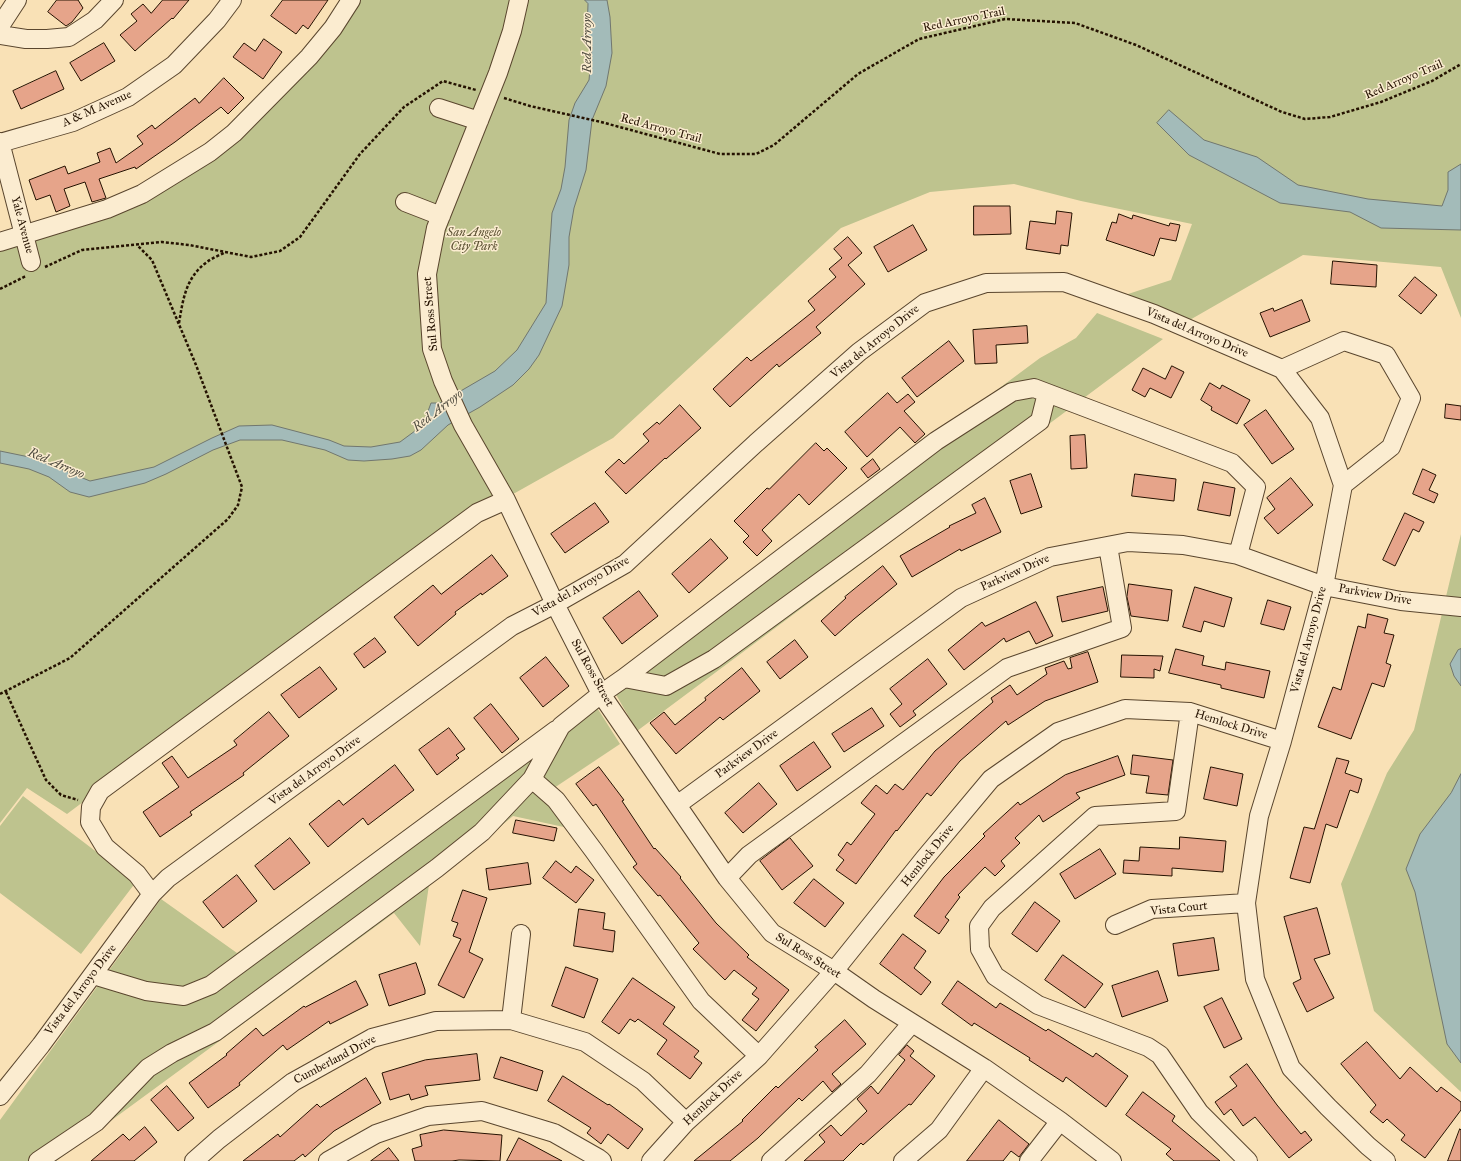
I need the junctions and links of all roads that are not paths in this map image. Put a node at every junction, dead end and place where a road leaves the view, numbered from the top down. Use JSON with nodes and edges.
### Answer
{"nodes":[{"id":1,"x":18,"y":0,"type":"edge"},
{"id":2,"x":114,"y":0,"type":"edge"},
{"id":3,"x":232,"y":0,"type":"edge"},
{"id":4,"x":351,"y":0,"type":"edge"},
{"id":5,"x":519,"y":0,"type":"edge"},
{"id":6,"x":0,"y":26,"type":"edge"},
{"id":7,"x":0,"y":35,"type":"edge"},
{"id":8,"x":439,"y":108,"type":"dead end"},
{"id":9,"x":479,"y":121,"type":"junction"},
{"id":10,"x":0,"y":143,"type":"edge"},
{"id":11,"x":405,"y":202,"type":"dead end"},
{"id":12,"x":441,"y":216,"type":"junction"},
{"id":13,"x":24,"y":234,"type":"junction"},
{"id":14,"x":0,"y":242,"type":"edge"},
{"id":15,"x":34,"y":268,"type":"road end"},
{"id":16,"x":1282,"y":369,"type":"junction"},
{"id":17,"x":1047,"y":393,"type":"junction"},
{"id":18,"x":1343,"y":485,"type":"junction"},
{"id":19,"x":506,"y":500,"type":"junction"},
{"id":20,"x":1108,"y":546,"type":"junction"},
{"id":21,"x":1238,"y":555,"type":"junction"},
{"id":22,"x":1324,"y":586,"type":"junction"},
{"id":23,"x":555,"y":604,"type":"junction"},
{"id":24,"x":1461,"y":607,"type":"edge"},
{"id":25,"x":624,"y":678,"type":"junction"},
{"id":26,"x":601,"y":694,"type":"junction"},
{"id":27,"x":1190,"y":712,"type":"junction"},
{"id":28,"x":561,"y":726,"type":"junction"},
{"id":29,"x":1282,"y":741,"type":"junction"},
{"id":30,"x":532,"y":779,"type":"junction"},
{"id":31,"x":677,"y":805,"type":"junction"},
{"id":32,"x":727,"y":878,"type":"junction"},
{"id":33,"x":152,"y":894,"type":"junction"},
{"id":34,"x":1246,"y":903,"type":"junction"},
{"id":35,"x":1115,"y":925,"type":"dead end"},
{"id":36,"x":521,"y":934,"type":"dead end"},
{"id":37,"x":834,"y":971,"type":"junction"},
{"id":38,"x":93,"y":975,"type":"junction"},
{"id":39,"x":511,"y":1020,"type":"junction"},
{"id":40,"x":912,"y":1023,"type":"junction"},
{"id":41,"x":759,"y":1056,"type":"junction"},
{"id":42,"x":984,"y":1068,"type":"junction"},
{"id":43,"x":0,"y":1096,"type":"edge"},
{"id":44,"x":1060,"y":1121,"type":"junction"},
{"id":45,"x":686,"y":1122,"type":"junction"},
{"id":46,"x":38,"y":1161,"type":"edge"},
{"id":47,"x":194,"y":1161,"type":"edge"},
{"id":48,"x":328,"y":1161,"type":"edge"},
{"id":49,"x":602,"y":1161,"type":"edge"},
{"id":50,"x":651,"y":1161,"type":"edge"},
{"id":51,"x":771,"y":1161,"type":"edge"},
{"id":52,"x":903,"y":1161,"type":"edge"},
{"id":53,"x":1029,"y":1161,"type":"edge"},
{"id":54,"x":1112,"y":1161,"type":"edge"},
{"id":55,"x":1248,"y":1161,"type":"edge"},
{"id":56,"x":1386,"y":1161,"type":"edge"}],
"edges":[{"from":1,"to":6,"type":"street"},
{"from":2,"to":7,"type":"street"},
{"from":3,"to":10,"type":"street","name":"A & M Avenue"},
{"from":4,"to":13,"type":"street"},
{"from":5,"to":9,"type":"street","name":"Sul Ross Street"},
{"from":8,"to":9,"type":"street"},
{"from":9,"to":12,"type":"street","name":"Sul Ross Street"},
{"from":10,"to":13,"type":"street","name":"Yale Avenue"},
{"from":11,"to":12,"type":"street"},
{"from":12,"to":19,"type":"street","name":"Sul Ross Street"},
{"from":13,"to":14,"type":"street"},
{"from":13,"to":15,"type":"street","name":"Yale Avenue"},
{"from":16,"to":18,"type":"street","name":"Vista del Arroyo Drive"},
{"from":16,"to":18,"type":"street"},
{"from":16,"to":23,"type":"street","name":"Vista del Arroyo Drive"},
{"from":17,"to":21,"type":"street"},
{"from":17,"to":25,"type":"street"},
{"from":17,"to":25,"type":"street"},
{"from":18,"to":22,"type":"street","name":"Vista del Arroyo Drive"},
{"from":19,"to":23,"type":"street","name":"Sul Ross Street"},
{"from":19,"to":33,"type":"street"},
{"from":20,"to":21,"type":"street","name":"Parkview Drive"},
{"from":20,"to":31,"type":"street","name":"Parkview Drive"},
{"from":20,"to":32,"type":"street"},
{"from":21,"to":22,"type":"street","name":"Parkview Drive"},
{"from":22,"to":24,"type":"street","name":"Parkview Drive"},
{"from":22,"to":29,"type":"street","name":"Vista del Arroyo Drive"},
{"from":23,"to":26,"type":"street","name":"Sul Ross Street"},
{"from":23,"to":33,"type":"street","name":"Vista del Arroyo Drive"},
{"from":25,"to":26,"type":"street"},
{"from":26,"to":28,"type":"street"},
{"from":26,"to":31,"type":"street","name":"Sul Ross Street"},
{"from":27,"to":29,"type":"street","name":"Hemlock Drive"},
{"from":27,"to":37,"type":"street","name":"Hemlock Drive"},
{"from":27,"to":55,"type":"street"},
{"from":28,"to":30,"type":"street"},
{"from":28,"to":38,"type":"street"},
{"from":29,"to":34,"type":"street","name":"Vista del Arroyo Drive"},
{"from":30,"to":41,"type":"street"},
{"from":30,"to":46,"type":"street"},
{"from":31,"to":32,"type":"street","name":"Sul Ross Street"},
{"from":32,"to":37,"type":"street","name":"Sul Ross Street"},
{"from":33,"to":38,"type":"street","name":"Vista del Arroyo Drive"},
{"from":34,"to":35,"type":"street","name":"Vista Court"},
{"from":34,"to":56,"type":"street","name":"Vista del Arroyo Drive"},
{"from":36,"to":39,"type":"street"},
{"from":37,"to":40,"type":"street","name":"Sul Ross Street"},
{"from":37,"to":41,"type":"street","name":"Hemlock Drive"},
{"from":38,"to":43,"type":"street","name":"Vista del Arroyo Drive"},
{"from":39,"to":45,"type":"street","name":"Cumberland Drive"},
{"from":39,"to":47,"type":"street","name":"Cumberland Drive"},
{"from":40,"to":42,"type":"street","name":"Sul Ross Street"},
{"from":40,"to":51,"type":"street"},
{"from":41,"to":45,"type":"street","name":"Hemlock Drive"},
{"from":42,"to":44,"type":"street","name":"Sul Ross Street"},
{"from":42,"to":52,"type":"street"},
{"from":44,"to":53,"type":"street"},
{"from":44,"to":54,"type":"street","name":"Sul Ross Street"},
{"from":45,"to":50,"type":"street","name":"Hemlock Drive"},
{"from":48,"to":49,"type":"street"}]}
